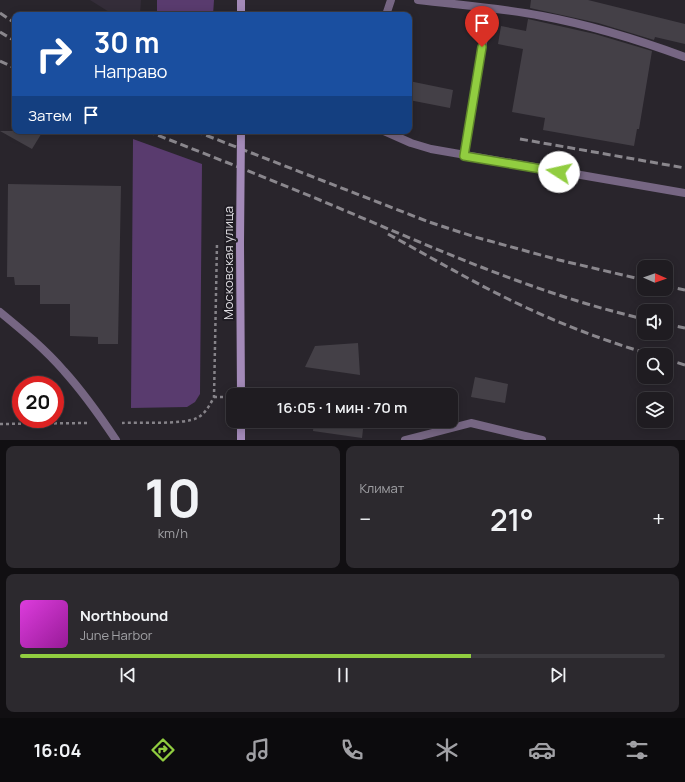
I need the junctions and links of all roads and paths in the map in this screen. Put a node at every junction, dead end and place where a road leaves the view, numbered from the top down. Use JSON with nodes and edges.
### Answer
{"nodes":[{"id":1,"x":241,"y":0,"type":"edge"},
{"id":2,"x":391,"y":0,"type":"edge"},
{"id":3,"x":418,"y":0,"type":"edge"},
{"id":4,"x":491,"y":9,"type":"junction"},
{"id":5,"x":241,"y":12,"type":"edge"},
{"id":6,"x":387,"y":12,"type":"edge"},
{"id":7,"x":685,"y":57,"type":"edge"},
{"id":8,"x":241,"y":134,"type":"edge"},
{"id":9,"x":391,"y":134,"type":"edge"},
{"id":10,"x":464,"y":156,"type":"junction"},
{"id":11,"x":685,"y":193,"type":"edge"},
{"id":12,"x":218,"y":243,"type":"dead end"},
{"id":13,"x":0,"y":312,"type":"edge"},
{"id":14,"x":240,"y":388,"type":"edge"},
{"id":15,"x":214,"y":397,"type":"junction"},
{"id":16,"x":226,"y":397,"type":"edge"},
{"id":17,"x":104,"y":423,"type":"junction"},
{"id":18,"x":0,"y":424,"type":"edge"},
{"id":19,"x":240,"y":428,"type":"edge"},
{"id":20,"x":116,"y":440,"type":"edge"},
{"id":21,"x":240,"y":440,"type":"edge"},
{"id":22,"x":406,"y":440,"type":"edge"},
{"id":23,"x":542,"y":440,"type":"edge"}],
"edges":[{"from":1,"to":5,"type":"main road"},
{"from":2,"to":6,"type":"street"},
{"from":3,"to":4,"type":"street"},
{"from":4,"to":7,"type":"street"},
{"from":4,"to":10,"type":"street"},
{"from":8,"to":14,"type":"main road","name":"Московская улица","bridge":true},
{"from":9,"to":10,"type":"street"},
{"from":10,"to":11,"type":"street"},
{"from":12,"to":15,"type":"path"},
{"from":13,"to":17,"type":"street"},
{"from":15,"to":16,"type":"path"},
{"from":15,"to":17,"type":"path"},
{"from":17,"to":18,"type":"path"},
{"from":17,"to":20,"type":"street"},
{"from":19,"to":21,"type":"main road"},
{"from":22,"to":23,"type":"street"}]}
